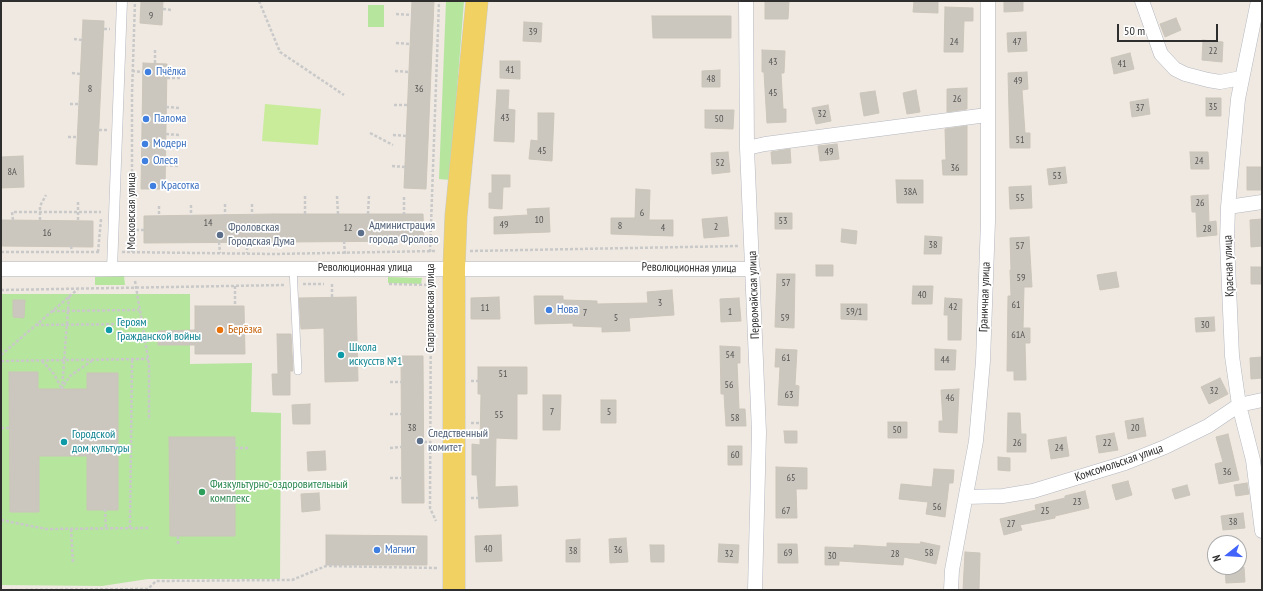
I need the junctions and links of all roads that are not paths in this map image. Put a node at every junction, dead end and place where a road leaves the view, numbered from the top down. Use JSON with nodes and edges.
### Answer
{"nodes":[{"id":1,"x":122,"y":1,"type":"edge"},
{"id":2,"x":477,"y":1,"type":"edge"},
{"id":3,"x":746,"y":1,"type":"edge"},
{"id":4,"x":988,"y":1,"type":"edge"},
{"id":5,"x":1142,"y":1,"type":"edge"},
{"id":6,"x":1258,"y":1,"type":"edge"},
{"id":7,"x":1241,"y":78,"type":"junction"},
{"id":8,"x":987,"y":115,"type":"junction"},
{"id":9,"x":747,"y":148,"type":"junction"},
{"id":10,"x":1262,"y":202,"type":"edge"},
{"id":11,"x":1228,"y":207,"type":"junction"},
{"id":12,"x":454,"y":260,"type":"junction"},
{"id":13,"x":293,"y":268,"type":"junction"},
{"id":14,"x":1,"y":269,"type":"edge"},
{"id":15,"x":112,"y":269,"type":"junction"},
{"id":16,"x":753,"y":269,"type":"junction"},
{"id":17,"x":298,"y":372,"type":"dead end"},
{"id":18,"x":1262,"y":400,"type":"edge"},
{"id":19,"x":1239,"y":405,"type":"junction"},
{"id":20,"x":966,"y":497,"type":"junction"},
{"id":21,"x":1262,"y":531,"type":"edge"},
{"id":22,"x":454,"y":590,"type":"edge"},
{"id":23,"x":755,"y":590,"type":"edge"},
{"id":24,"x":951,"y":590,"type":"edge"}],
"edges":[{"from":1,"to":15,"type":"street","name":"Московская улица"},
{"from":2,"to":12,"type":"main road","name":"Спартаковская улица"},
{"from":3,"to":9,"type":"street","name":"Первомайская улица"},
{"from":4,"to":8,"type":"street","name":"Граничная улица"},
{"from":5,"to":7,"type":"street"},
{"from":6,"to":7,"type":"street","name":"Красная улица"},
{"from":7,"to":11,"type":"street","name":"Красная улица"},
{"from":8,"to":9,"type":"street"},
{"from":8,"to":20,"type":"street","name":"Граничная улица"},
{"from":9,"to":16,"type":"street","name":"Первомайская улица"},
{"from":10,"to":11,"type":"street"},
{"from":11,"to":19,"type":"street","name":"Красная улица"},
{"from":12,"to":13,"type":"street","name":"Революционная улица"},
{"from":12,"to":16,"type":"street","name":"Революционная улица"},
{"from":12,"to":22,"type":"main road","name":"Спартаковская улица"},
{"from":13,"to":15,"type":"street","name":"Революционная улица"},
{"from":13,"to":17,"type":"lane"},
{"from":14,"to":15,"type":"street","name":"Революционная улица"},
{"from":16,"to":23,"type":"street","name":"Первомайская улица"},
{"from":18,"to":19,"type":"street","name":"Комсомольская улица"},
{"from":19,"to":20,"type":"street","name":"Комсомольская улица"},
{"from":19,"to":21,"type":"street","name":"Красная улица"},
{"from":20,"to":24,"type":"street","name":"Граничная улица"}]}
